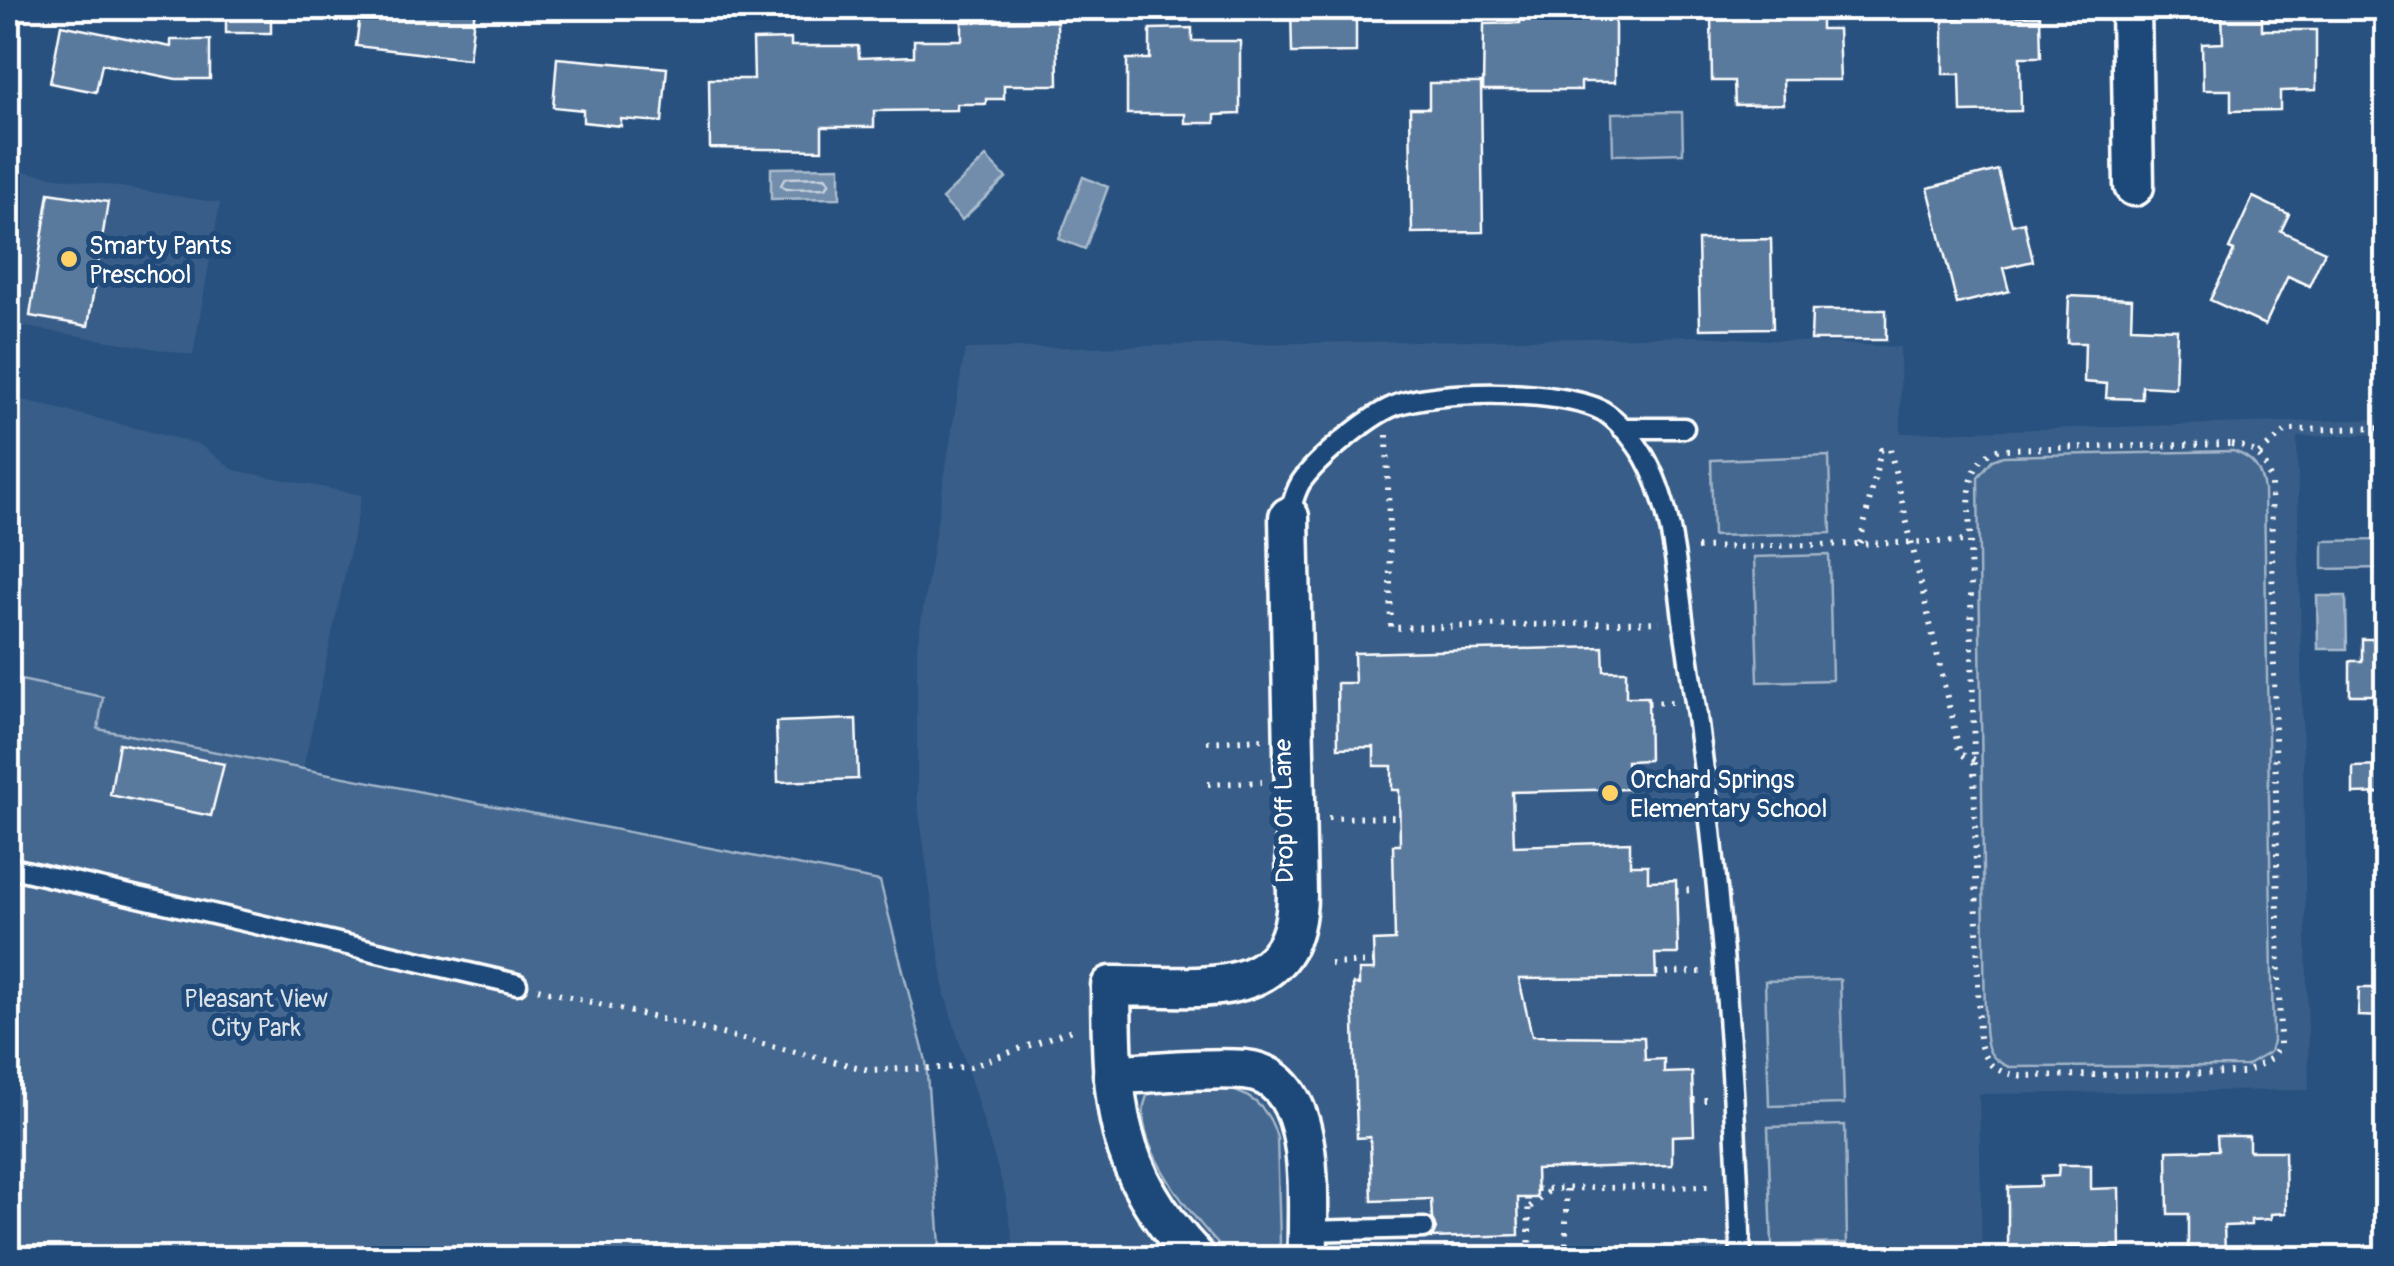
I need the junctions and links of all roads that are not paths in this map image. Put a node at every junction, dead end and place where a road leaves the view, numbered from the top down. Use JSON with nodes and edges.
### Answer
{"nodes":[{"id":1,"x":2131,"y":8,"type":"edge"},
{"id":2,"x":2134,"y":186,"type":"dead end"},
{"id":3,"x":1622,"y":428,"type":"junction"},
{"id":4,"x":1684,"y":428,"type":"dead end"},
{"id":5,"x":1289,"y":518,"type":"joint"},
{"id":6,"x":8,"y":867,"type":"edge"},
{"id":7,"x":517,"y":984,"type":"road end"},
{"id":8,"x":1113,"y":1074,"type":"junction"},
{"id":9,"x":1424,"y":1228,"type":"dead end"},
{"id":10,"x":1307,"y":1245,"type":"edge"},
{"id":11,"x":1196,"y":1258,"type":"edge"},
{"id":12,"x":1741,"y":1258,"type":"edge"}],
"edges":[{"from":1,"to":2,"type":"street"},
{"from":3,"to":4,"type":"lane"},
{"from":3,"to":5,"type":"lane"},
{"from":3,"to":12,"type":"lane"},
{"from":5,"to":8,"type":"street"},
{"from":6,"to":7,"type":"lane"},
{"from":8,"to":10,"type":"street"},
{"from":8,"to":11,"type":"street"},
{"from":9,"to":10,"type":"lane"}]}
